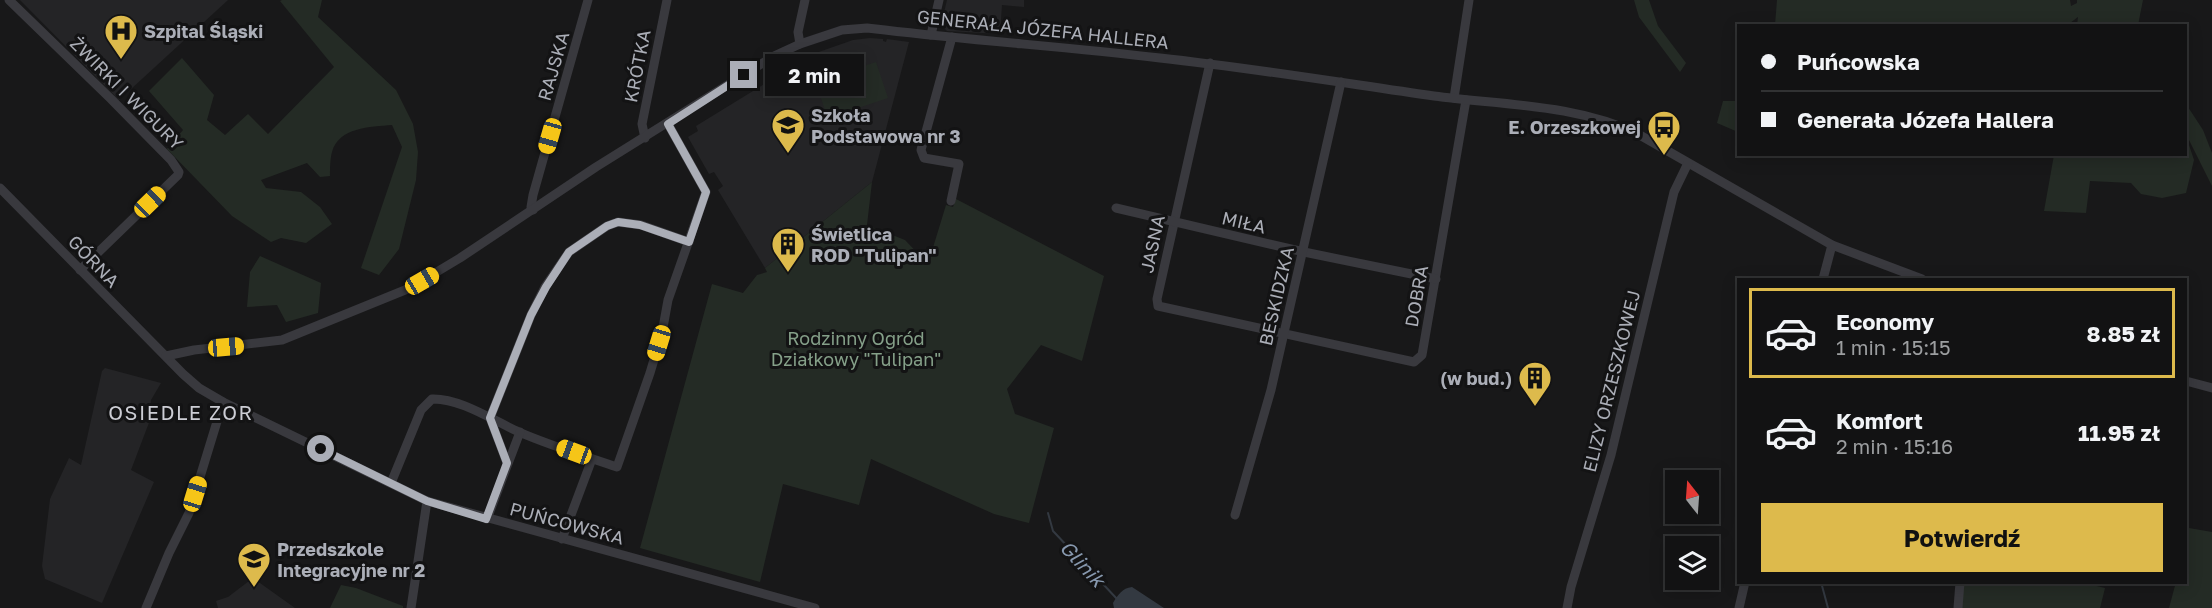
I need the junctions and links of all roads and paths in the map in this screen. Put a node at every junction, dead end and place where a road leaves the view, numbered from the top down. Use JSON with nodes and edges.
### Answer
{"nodes":[{"id":1,"x":9,"y":0,"type":"edge"},
{"id":2,"x":588,"y":0,"type":"edge"},
{"id":3,"x":667,"y":0,"type":"edge"},
{"id":4,"x":805,"y":0,"type":"edge"},
{"id":5,"x":939,"y":0,"type":"edge"},
{"id":6,"x":1469,"y":0,"type":"edge"},
{"id":7,"x":932,"y":35,"type":"junction"},
{"id":8,"x":952,"y":37,"type":"junction"},
{"id":9,"x":800,"y":44,"type":"junction"},
{"id":10,"x":1210,"y":63,"type":"junction"},
{"id":11,"x":1341,"y":82,"type":"junction"},
{"id":12,"x":1454,"y":98,"type":"junction"},
{"id":13,"x":1466,"y":100,"type":"junction"},
{"id":14,"x":668,"y":124,"type":"junction"},
{"id":15,"x":645,"y":138,"type":"junction"},
{"id":16,"x":1688,"y":163,"type":"junction"},
{"id":17,"x":0,"y":188,"type":"edge"},
{"id":18,"x":951,"y":201,"type":"dead end"},
{"id":19,"x":1116,"y":208,"type":"dead end"},
{"id":20,"x":533,"y":210,"type":"junction"},
{"id":21,"x":1174,"y":222,"type":"junction"},
{"id":22,"x":689,"y":242,"type":"junction"},
{"id":23,"x":1832,"y":245,"type":"junction"},
{"id":24,"x":1304,"y":252,"type":"junction"},
{"id":25,"x":80,"y":270,"type":"junction"},
{"id":26,"x":1823,"y":278,"type":"edge"},
{"id":27,"x":1919,"y":278,"type":"edge"},
{"id":28,"x":1436,"y":279,"type":"junction"},
{"id":29,"x":1283,"y":335,"type":"junction"},
{"id":30,"x":166,"y":356,"type":"junction"},
{"id":31,"x":2187,"y":381,"type":"edge"},
{"id":32,"x":2212,"y":388,"type":"edge"},
{"id":33,"x":223,"y":402,"type":"junction"},
{"id":34,"x":490,"y":418,"type":"junction"},
{"id":35,"x":520,"y":432,"type":"junction"},
{"id":36,"x":592,"y":459,"type":"junction"},
{"id":37,"x":507,"y":463,"type":"junction"},
{"id":38,"x":391,"y":483,"type":"junction"},
{"id":39,"x":427,"y":501,"type":"junction"},
{"id":40,"x":1235,"y":515,"type":"dead end"},
{"id":41,"x":486,"y":519,"type":"junction"},
{"id":42,"x":562,"y":539,"type":"junction"},
{"id":43,"x":1745,"y":584,"type":"edge"},
{"id":44,"x":1960,"y":584,"type":"edge"},
{"id":45,"x":783,"y":603,"type":"edge"},
{"id":46,"x":146,"y":608,"type":"edge"},
{"id":47,"x":411,"y":608,"type":"edge"},
{"id":48,"x":815,"y":608,"type":"edge"},
{"id":49,"x":1567,"y":608,"type":"edge"},
{"id":50,"x":1739,"y":608,"type":"edge"},
{"id":51,"x":1958,"y":608,"type":"edge"}],
"edges":[{"from":1,"to":25,"type":"street","name":"ŻWIRKI I WIGURY"},
{"from":2,"to":20,"type":"street","name":"RAJSKA"},
{"from":3,"to":15,"type":"street","name":"KRÓTKA"},
{"from":4,"to":9,"type":"street"},
{"from":5,"to":7,"type":"street"},
{"from":6,"to":12,"type":"street"},
{"from":7,"to":8,"type":"street","name":"GENERAŁA JÓZEFA HALLERA"},
{"from":7,"to":9,"type":"street","name":"GENERAŁA JÓZEFA HALLERA"},
{"from":8,"to":10,"type":"street","name":"GENERAŁA JÓZEFA HALLERA"},
{"from":8,"to":18,"type":"street"},
{"from":9,"to":14,"type":"street","name":"GENERAŁA JÓZEFA HALLERA"},
{"from":10,"to":11,"type":"street","name":"GENERAŁA JÓZEFA HALLERA"},
{"from":10,"to":21,"type":"street","name":"JASNA"},
{"from":11,"to":12,"type":"street","name":"GENERAŁA JÓZEFA HALLERA"},
{"from":11,"to":24,"type":"street","name":"BESKIDZKA"},
{"from":12,"to":13,"type":"street","name":"GENERAŁA JÓZEFA HALLERA"},
{"from":13,"to":16,"type":"street","name":"GENERAŁA JÓZEFA HALLERA"},
{"from":13,"to":28,"type":"street","name":"DOBRA"},
{"from":14,"to":15,"type":"street","name":"GENERAŁA JÓZEFA HALLERA"},
{"from":14,"to":22,"type":"street"},
{"from":15,"to":20,"type":"street","name":"GENERAŁA JÓZEFA HALLERA"},
{"from":16,"to":23,"type":"street","name":"GENERAŁA JÓZEFA HALLERA"},
{"from":16,"to":49,"type":"street","name":"ELIZY ORZESZKOWEJ"},
{"from":17,"to":25,"type":"street","name":"GÓRNA"},
{"from":19,"to":21,"type":"street","name":"MIŁA"},
{"from":20,"to":30,"type":"street","name":"GENERAŁA JÓZEFA HALLERA"},
{"from":21,"to":24,"type":"street","name":"MIŁA"},
{"from":21,"to":29,"type":"street","name":"JASNA"},
{"from":22,"to":34,"type":"street"},
{"from":22,"to":36,"type":"street"},
{"from":23,"to":26,"type":"street"},
{"from":23,"to":27,"type":"street","name":"GENERAŁA JÓZEFA HALLERA"},
{"from":24,"to":28,"type":"street","name":"MIŁA"},
{"from":24,"to":29,"type":"street","name":"BESKIDZKA"},
{"from":25,"to":30,"type":"street","name":"GÓRNA"},
{"from":28,"to":29,"type":"street","name":"DOBRA"},
{"from":29,"to":40,"type":"street","name":"BESKIDZKA"},
{"from":30,"to":33,"type":"street","name":"PUŃCOWSKA"},
{"from":31,"to":32,"type":"street"},
{"from":33,"to":38,"type":"street","name":"PUŃCOWSKA"},
{"from":33,"to":46,"type":"street"},
{"from":34,"to":35,"type":"street"},
{"from":34,"to":37,"type":"street"},
{"from":34,"to":38,"type":"street"},
{"from":35,"to":36,"type":"street"},
{"from":35,"to":37,"type":"street"},
{"from":36,"to":42,"type":"street"},
{"from":37,"to":41,"type":"street"},
{"from":38,"to":39,"type":"street","name":"PUŃCOWSKA"},
{"from":39,"to":41,"type":"street","name":"PUŃCOWSKA"},
{"from":39,"to":47,"type":"street"},
{"from":41,"to":42,"type":"street","name":"PUŃCOWSKA"},
{"from":42,"to":45,"type":"street","name":"PUŃCOWSKA"},
{"from":43,"to":50,"type":"street"},
{"from":44,"to":51,"type":"street"},
{"from":45,"to":48,"type":"street","name":"PUŃCOWSKA"}]}
